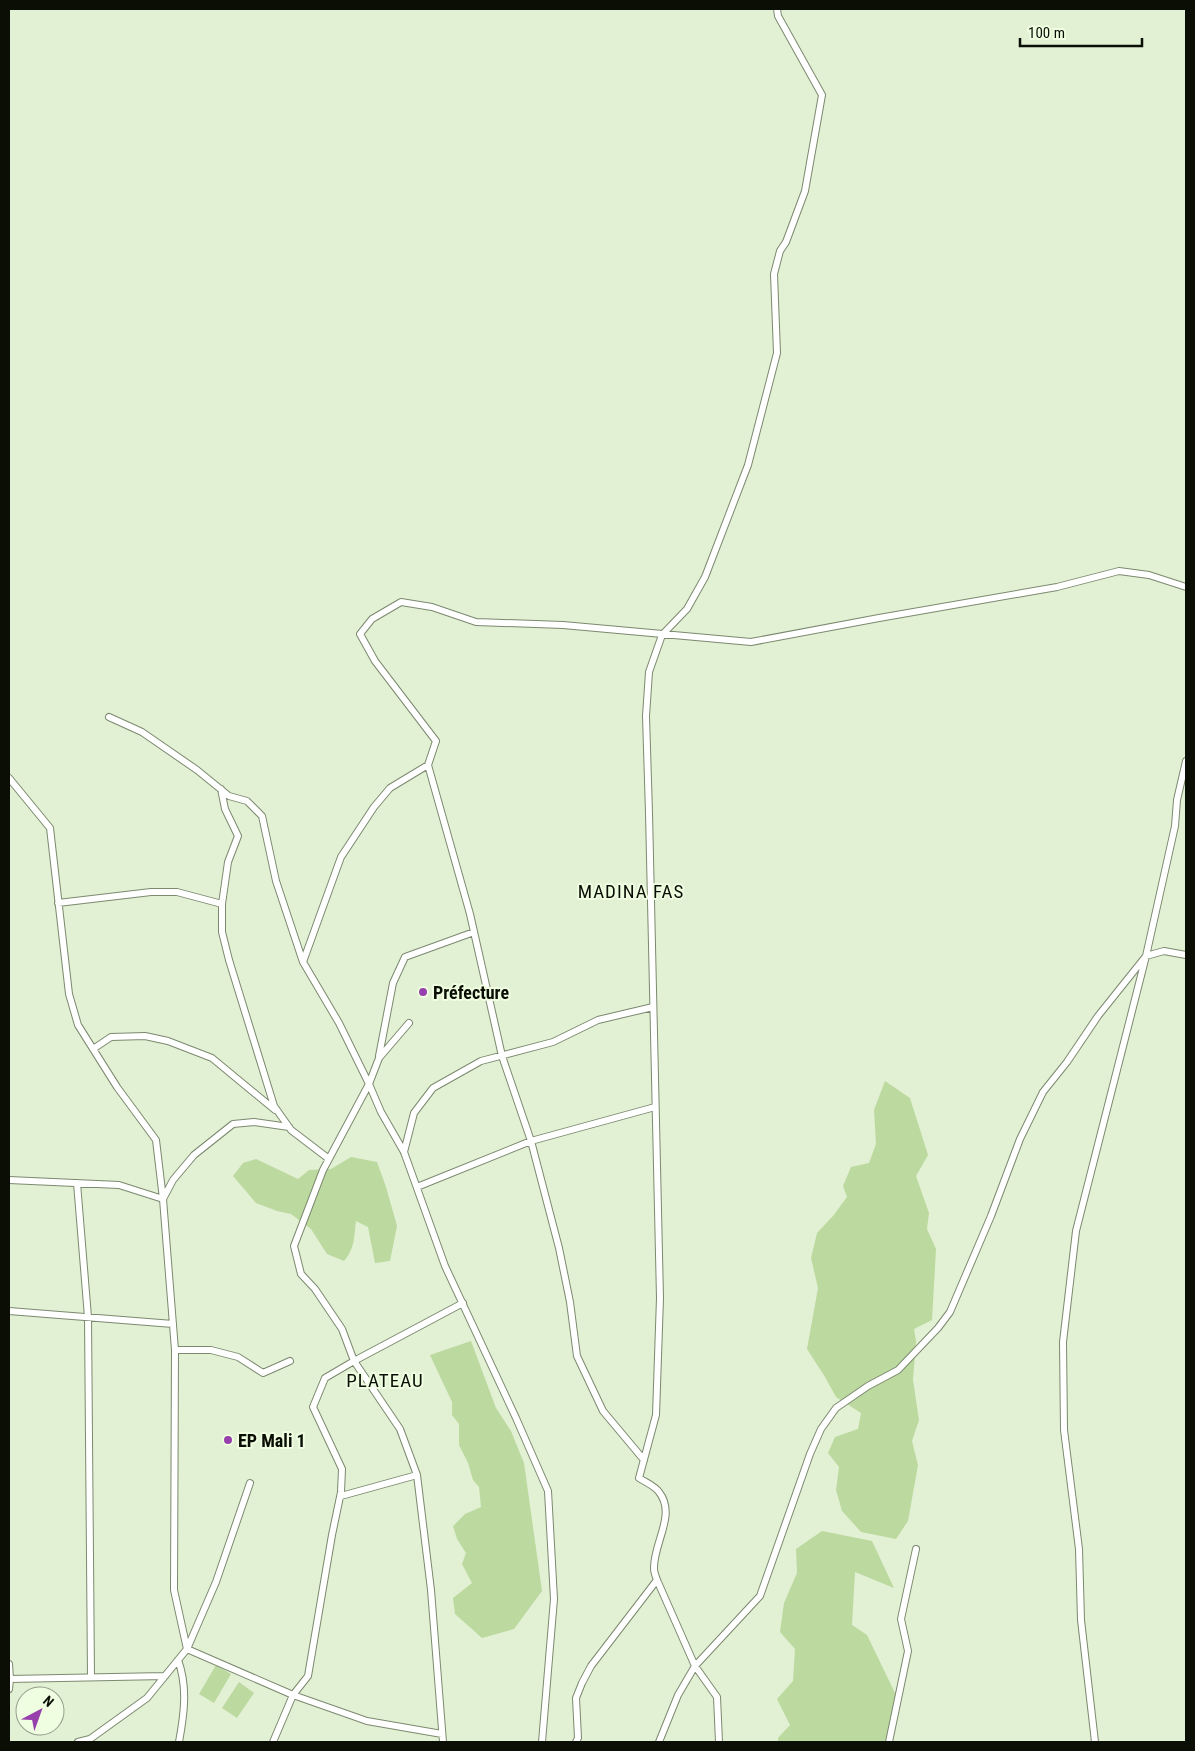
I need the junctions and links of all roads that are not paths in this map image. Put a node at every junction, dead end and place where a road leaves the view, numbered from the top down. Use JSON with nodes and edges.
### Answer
{"nodes":[{"id":1,"x":777,"y":9,"type":"edge"},
{"id":2,"x":1186,"y":587,"type":"edge"},
{"id":3,"x":662,"y":635,"type":"junction"},
{"id":4,"x":109,"y":717,"type":"dead end"},
{"id":5,"x":1186,"y":761,"type":"edge"},
{"id":6,"x":428,"y":765,"type":"junction"},
{"id":7,"x":9,"y":778,"type":"edge"},
{"id":8,"x":221,"y":789,"type":"junction"},
{"id":9,"x":58,"y":903,"type":"junction"},
{"id":10,"x":222,"y":904,"type":"junction"},
{"id":11,"x":474,"y":932,"type":"junction"},
{"id":12,"x":1186,"y":955,"type":"edge"},
{"id":13,"x":1146,"y":956,"type":"junction"},
{"id":14,"x":302,"y":962,"type":"junction"},
{"id":15,"x":653,"y":1007,"type":"junction"},
{"id":16,"x":409,"y":1023,"type":"dead end"},
{"id":17,"x":93,"y":1049,"type":"junction"},
{"id":18,"x":502,"y":1056,"type":"junction"},
{"id":19,"x":379,"y":1058,"type":"junction"},
{"id":20,"x":369,"y":1084,"type":"junction"},
{"id":21,"x":655,"y":1108,"type":"junction"},
{"id":22,"x":279,"y":1114,"type":"junction"},
{"id":23,"x":289,"y":1127,"type":"junction"},
{"id":24,"x":531,"y":1141,"type":"junction"},
{"id":25,"x":404,"y":1152,"type":"junction"},
{"id":26,"x":329,"y":1158,"type":"junction"},
{"id":27,"x":9,"y":1180,"type":"edge"},
{"id":28,"x":77,"y":1183,"type":"junction"},
{"id":29,"x":417,"y":1187,"type":"junction"},
{"id":30,"x":163,"y":1199,"type":"junction"},
{"id":31,"x":463,"y":1303,"type":"junction"},
{"id":32,"x":9,"y":1311,"type":"edge"},
{"id":33,"x":88,"y":1317,"type":"junction"},
{"id":34,"x":173,"y":1324,"type":"junction"},
{"id":35,"x":176,"y":1350,"type":"junction"},
{"id":36,"x":290,"y":1361,"type":"dead end"},
{"id":37,"x":354,"y":1361,"type":"junction"},
{"id":38,"x":644,"y":1460,"type":"junction"},
{"id":39,"x":417,"y":1475,"type":"junction"},
{"id":40,"x":250,"y":1483,"type":"dead end"},
{"id":41,"x":341,"y":1496,"type":"junction"},
{"id":42,"x":916,"y":1549,"type":"dead end"},
{"id":43,"x":657,"y":1580,"type":"junction"},
{"id":44,"x":186,"y":1649,"type":"junction"},
{"id":45,"x":178,"y":1660,"type":"junction"},
{"id":46,"x":9,"y":1664,"type":"edge"},
{"id":47,"x":695,"y":1666,"type":"junction"},
{"id":48,"x":165,"y":1676,"type":"junction"},
{"id":49,"x":91,"y":1677,"type":"junction"},
{"id":50,"x":10,"y":1679,"type":"edge"},
{"id":51,"x":9,"y":1689,"type":"edge"},
{"id":52,"x":293,"y":1695,"type":"junction"},
{"id":53,"x":442,"y":1734,"type":"junction"},
{"id":54,"x":90,"y":1739,"type":"junction"},
{"id":55,"x":78,"y":1742,"type":"edge"},
{"id":56,"x":96,"y":1742,"type":"edge"},
{"id":57,"x":179,"y":1742,"type":"edge"},
{"id":58,"x":272,"y":1742,"type":"edge"},
{"id":59,"x":443,"y":1742,"type":"edge"},
{"id":60,"x":542,"y":1742,"type":"edge"},
{"id":61,"x":576,"y":1742,"type":"edge"},
{"id":62,"x":659,"y":1742,"type":"edge"},
{"id":63,"x":719,"y":1742,"type":"edge"},
{"id":64,"x":889,"y":1742,"type":"edge"},
{"id":65,"x":1095,"y":1742,"type":"edge"}],
"edges":[{"from":1,"to":3,"type":"street"},
{"from":2,"to":3,"type":"street"},
{"from":3,"to":6,"type":"street"},
{"from":3,"to":15,"type":"street"},
{"from":4,"to":8,"type":"street"},
{"from":5,"to":13,"type":"street"},
{"from":6,"to":11,"type":"street"},
{"from":6,"to":14,"type":"street"},
{"from":7,"to":9,"type":"street"},
{"from":8,"to":10,"type":"street"},
{"from":8,"to":14,"type":"street"},
{"from":9,"to":10,"type":"street"},
{"from":9,"to":17,"type":"street"},
{"from":10,"to":22,"type":"street"},
{"from":11,"to":18,"type":"street"},
{"from":11,"to":19,"type":"street"},
{"from":12,"to":13,"type":"street"},
{"from":13,"to":47,"type":"street"},
{"from":13,"to":65,"type":"street"},
{"from":14,"to":20,"type":"street"},
{"from":15,"to":18,"type":"street"},
{"from":15,"to":21,"type":"street"},
{"from":16,"to":19,"type":"street"},
{"from":17,"to":22,"type":"street"},
{"from":17,"to":30,"type":"street"},
{"from":18,"to":24,"type":"street"},
{"from":18,"to":25,"type":"street"},
{"from":19,"to":20,"type":"street"},
{"from":20,"to":25,"type":"street"},
{"from":20,"to":26,"type":"street"},
{"from":21,"to":24,"type":"street"},
{"from":21,"to":38,"type":"street"},
{"from":22,"to":23,"type":"street"},
{"from":23,"to":26,"type":"street"},
{"from":23,"to":30,"type":"street"},
{"from":24,"to":29,"type":"street"},
{"from":24,"to":38,"type":"street"},
{"from":25,"to":29,"type":"street"},
{"from":26,"to":37,"type":"street"},
{"from":27,"to":28,"type":"street"},
{"from":28,"to":30,"type":"street"},
{"from":28,"to":33,"type":"street"},
{"from":29,"to":31,"type":"street"},
{"from":30,"to":34,"type":"street"},
{"from":31,"to":37,"type":"street"},
{"from":31,"to":60,"type":"street"},
{"from":32,"to":33,"type":"street"},
{"from":33,"to":34,"type":"street"},
{"from":33,"to":49,"type":"street"},
{"from":34,"to":35,"type":"street"},
{"from":35,"to":36,"type":"street"},
{"from":35,"to":44,"type":"street"},
{"from":37,"to":39,"type":"street"},
{"from":37,"to":41,"type":"street"},
{"from":38,"to":43,"type":"street"},
{"from":39,"to":41,"type":"street"},
{"from":39,"to":53,"type":"street"},
{"from":40,"to":44,"type":"street"},
{"from":41,"to":52,"type":"street"},
{"from":42,"to":64,"type":"street"},
{"from":43,"to":47,"type":"street"},
{"from":43,"to":61,"type":"street"},
{"from":44,"to":45,"type":"street"},
{"from":44,"to":52,"type":"street"},
{"from":45,"to":48,"type":"street"},
{"from":45,"to":57,"type":"street"},
{"from":46,"to":50,"type":"street"},
{"from":47,"to":62,"type":"street"},
{"from":47,"to":63,"type":"street"},
{"from":48,"to":49,"type":"street"},
{"from":48,"to":54,"type":"street"},
{"from":49,"to":50,"type":"street"},
{"from":50,"to":51,"type":"street"},
{"from":52,"to":53,"type":"street"},
{"from":52,"to":58,"type":"street"},
{"from":53,"to":59,"type":"street"},
{"from":54,"to":55,"type":"street"},
{"from":54,"to":56,"type":"street"}]}
